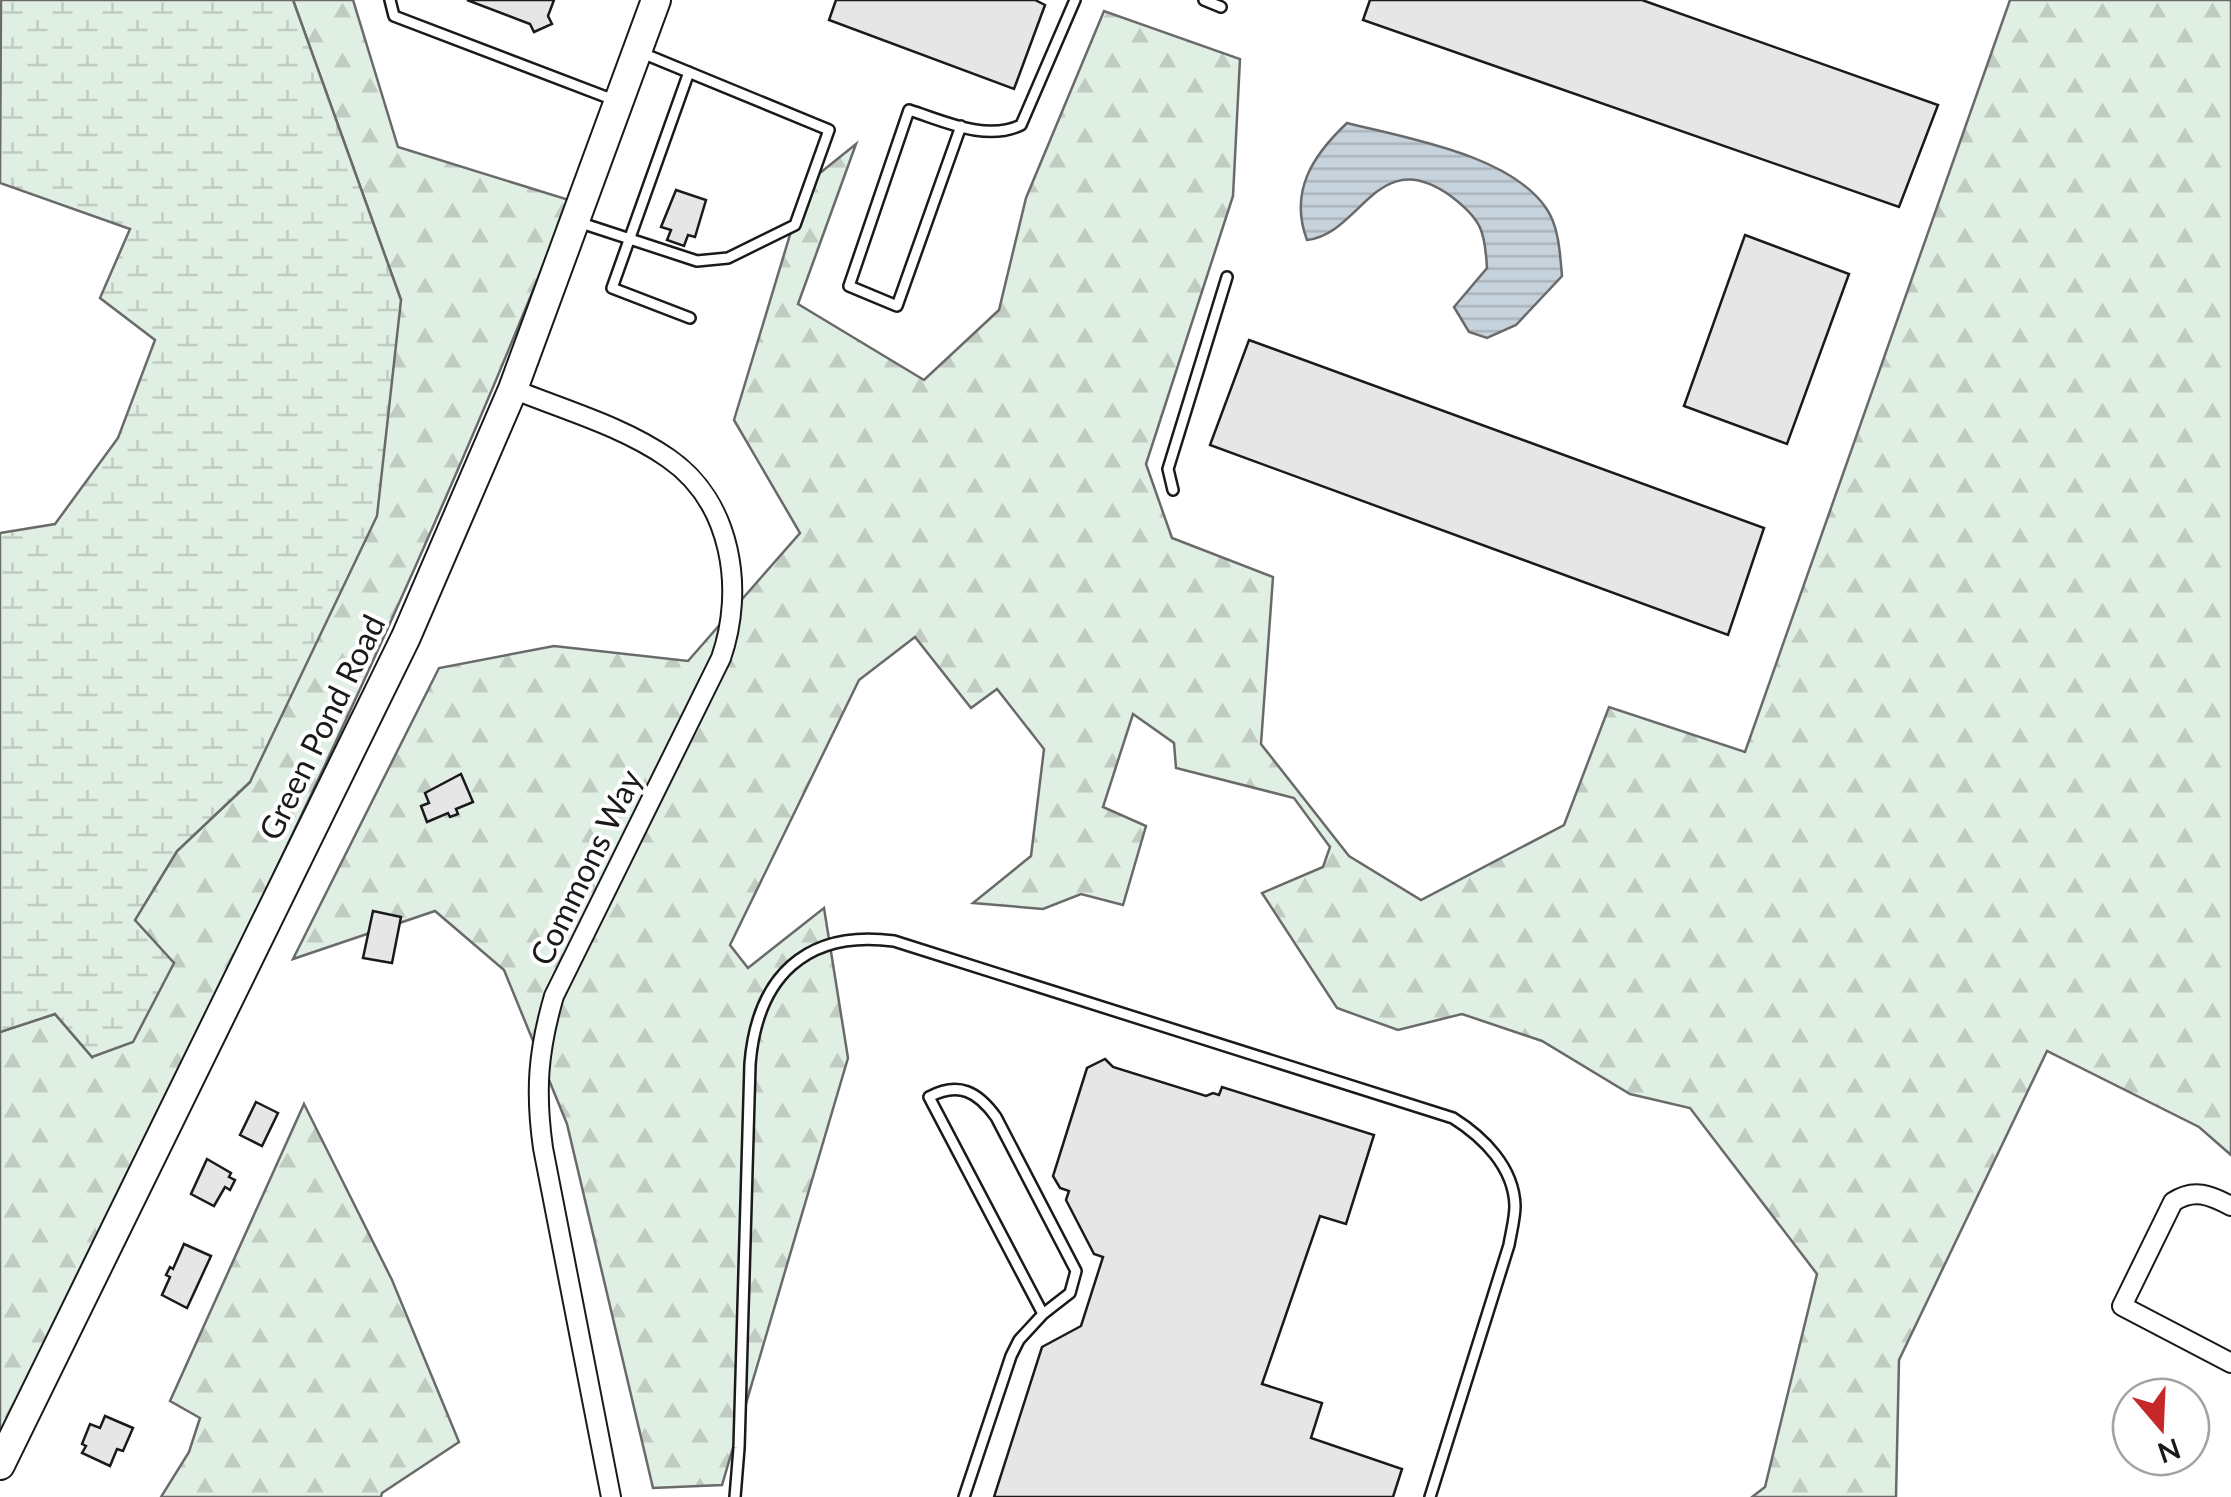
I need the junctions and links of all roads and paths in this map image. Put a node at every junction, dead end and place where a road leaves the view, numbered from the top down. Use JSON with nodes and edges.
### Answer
{"nodes":[{"id":1,"x":390,"y":0,"type":"edge"},
{"id":2,"x":656,"y":0,"type":"edge"},
{"id":3,"x":1075,"y":0,"type":"edge"},
{"id":4,"x":1204,"y":0,"type":"edge"},
{"id":5,"x":1221,"y":7,"type":"dead end"},
{"id":6,"x":637,"y":51,"type":"junction"},
{"id":7,"x":689,"y":72,"type":"junction"},
{"id":8,"x":617,"y":101,"type":"junction"},
{"id":9,"x":961,"y":126,"type":"junction"},
{"id":10,"x":575,"y":221,"type":"junction"},
{"id":11,"x":629,"y":240,"type":"junction"},
{"id":12,"x":1228,"y":277,"type":"dead end"},
{"id":13,"x":690,"y":318,"type":"dead end"},
{"id":14,"x":513,"y":389,"type":"junction"},
{"id":15,"x":1173,"y":490,"type":"dead end"},
{"id":16,"x":2231,"y":1206,"type":"edge"},
{"id":17,"x":1043,"y":1314,"type":"junction"},
{"id":18,"x":2231,"y":1363,"type":"edge"},
{"id":19,"x":0,"y":1465,"type":"edge"},
{"id":20,"x":611,"y":1497,"type":"edge"},
{"id":21,"x":735,"y":1497,"type":"edge"},
{"id":22,"x":964,"y":1497,"type":"edge"},
{"id":23,"x":1430,"y":1497,"type":"edge"}],
"edges":[{"from":1,"to":8,"type":"lane"},
{"from":2,"to":6,"type":"main road","name":"Green Pond Road"},
{"from":3,"to":9,"type":"lane"},
{"from":4,"to":5,"type":"lane"},
{"from":6,"to":7,"type":"lane"},
{"from":6,"to":8,"type":"main road","name":"Green Pond Road"},
{"from":7,"to":11,"type":"lane"},
{"from":7,"to":11,"type":"lane"},
{"from":8,"to":10,"type":"main road","name":"Green Pond Road"},
{"from":9,"to":9,"type":"lane"},
{"from":10,"to":11,"type":"lane"},
{"from":10,"to":14,"type":"main road","name":"Green Pond Road"},
{"from":11,"to":13,"type":"lane"},
{"from":12,"to":15,"type":"lane"},
{"from":14,"to":19,"type":"main road","name":"Green Pond Road"},
{"from":14,"to":20,"type":"street","name":"Commons Way"},
{"from":16,"to":18,"type":"street"},
{"from":17,"to":17,"type":"lane"},
{"from":17,"to":22,"type":"lane"},
{"from":21,"to":23,"type":"lane"}]}
